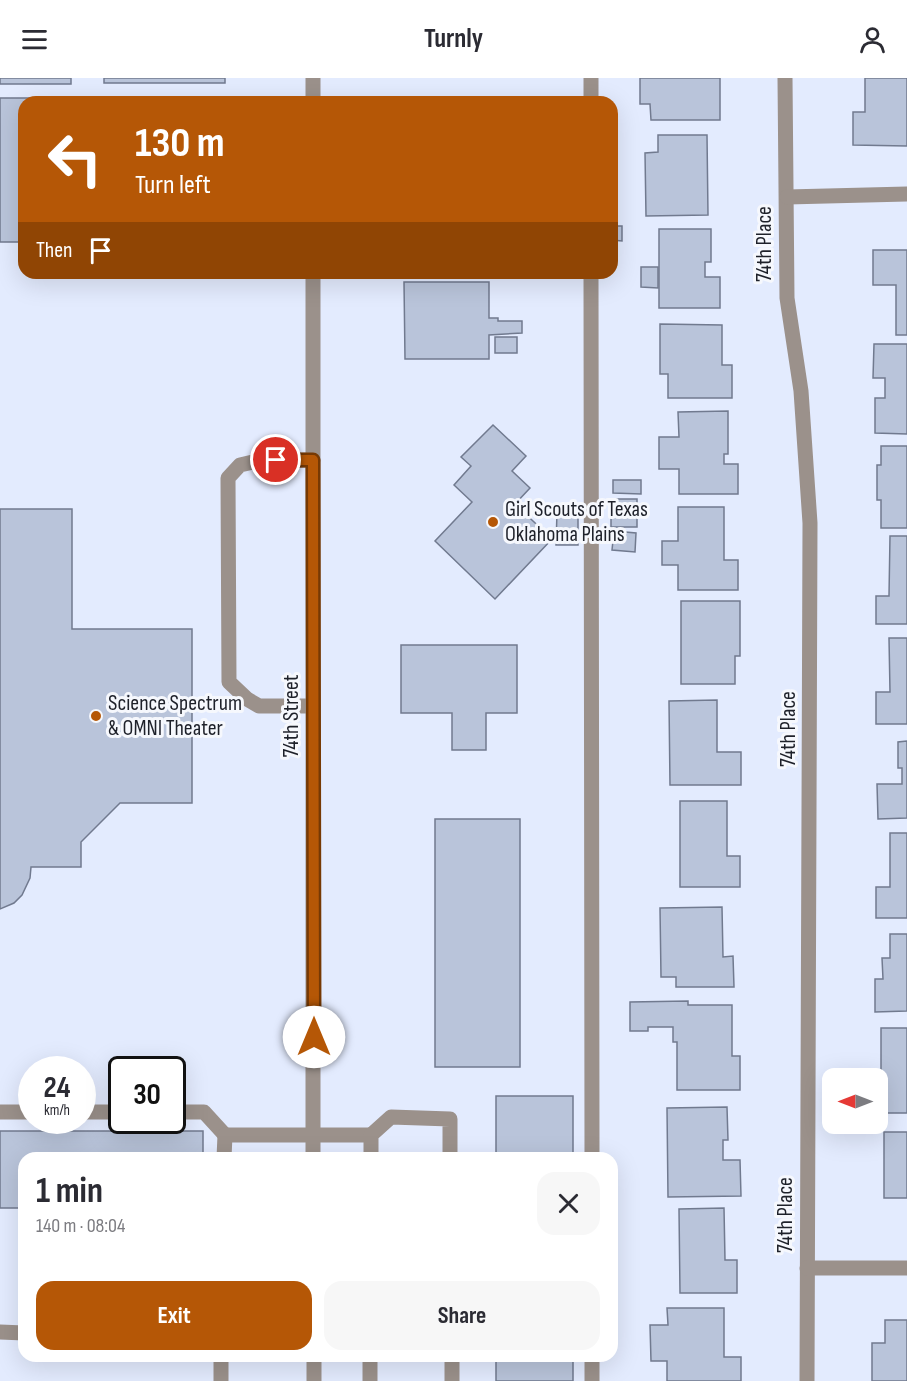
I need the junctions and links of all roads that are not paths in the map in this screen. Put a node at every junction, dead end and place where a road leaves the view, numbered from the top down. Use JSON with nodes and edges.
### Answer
{"nodes":[{"id":1,"x":313,"y":78,"type":"edge"},
{"id":2,"x":591,"y":78,"type":"edge"},
{"id":3,"x":785,"y":78,"type":"edge"},
{"id":4,"x":313,"y":96,"type":"edge"},
{"id":5,"x":591,"y":96,"type":"edge"},
{"id":6,"x":907,"y":194,"type":"edge"},
{"id":7,"x":787,"y":197,"type":"junction"},
{"id":8,"x":313,"y":279,"type":"edge"},
{"id":9,"x":591,"y":279,"type":"edge"},
{"id":10,"x":313,"y":460,"type":"junction"},
{"id":11,"x":314,"y":706,"type":"junction"},
{"id":12,"x":0,"y":1112,"type":"edge"},
{"id":13,"x":18,"y":1112,"type":"edge"},
{"id":14,"x":186,"y":1112,"type":"edge"},
{"id":15,"x":314,"y":1134,"type":"junction"},
{"id":16,"x":225,"y":1135,"type":"junction"},
{"id":17,"x":371,"y":1135,"type":"junction"},
{"id":18,"x":224,"y":1152,"type":"edge"},
{"id":19,"x":314,"y":1152,"type":"edge"},
{"id":20,"x":371,"y":1152,"type":"edge"},
{"id":21,"x":450,"y":1152,"type":"edge"},
{"id":22,"x":592,"y":1152,"type":"edge"},
{"id":23,"x":807,"y":1268,"type":"junction"},
{"id":24,"x":907,"y":1268,"type":"edge"},
{"id":25,"x":0,"y":1332,"type":"edge"},
{"id":26,"x":18,"y":1333,"type":"edge"},
{"id":27,"x":221,"y":1362,"type":"edge"},
{"id":28,"x":314,"y":1362,"type":"edge"},
{"id":29,"x":370,"y":1362,"type":"edge"},
{"id":30,"x":452,"y":1362,"type":"edge"},
{"id":31,"x":592,"y":1362,"type":"edge"},
{"id":32,"x":221,"y":1381,"type":"edge"},
{"id":33,"x":314,"y":1381,"type":"edge"},
{"id":34,"x":370,"y":1381,"type":"edge"},
{"id":35,"x":452,"y":1381,"type":"edge"},
{"id":36,"x":592,"y":1381,"type":"edge"},
{"id":37,"x":807,"y":1381,"type":"edge"}],
"edges":[{"from":1,"to":4,"type":"street"},
{"from":2,"to":5,"type":"street"},
{"from":3,"to":7,"type":"street","name":"74th Place"},
{"from":6,"to":7,"type":"street"},
{"from":7,"to":23,"type":"street","name":"74th Place"},
{"from":8,"to":10,"type":"street","name":"74th Street"},
{"from":9,"to":22,"type":"street"},
{"from":10,"to":11,"type":"street","name":"74th Street"},
{"from":10,"to":11,"type":"street"},
{"from":11,"to":15,"type":"street","name":"74th Street"},
{"from":12,"to":13,"type":"street"},
{"from":14,"to":16,"type":"street"},
{"from":15,"to":16,"type":"street"},
{"from":15,"to":17,"type":"street"},
{"from":15,"to":19,"type":"street","name":"74th Street"},
{"from":16,"to":18,"type":"street"},
{"from":17,"to":20,"type":"street"},
{"from":17,"to":21,"type":"street"},
{"from":23,"to":24,"type":"street"},
{"from":23,"to":37,"type":"street","name":"74th Place"},
{"from":25,"to":26,"type":"street"},
{"from":27,"to":32,"type":"street"},
{"from":28,"to":33,"type":"street"},
{"from":29,"to":34,"type":"street"},
{"from":30,"to":35,"type":"street"},
{"from":31,"to":36,"type":"street"}]}
